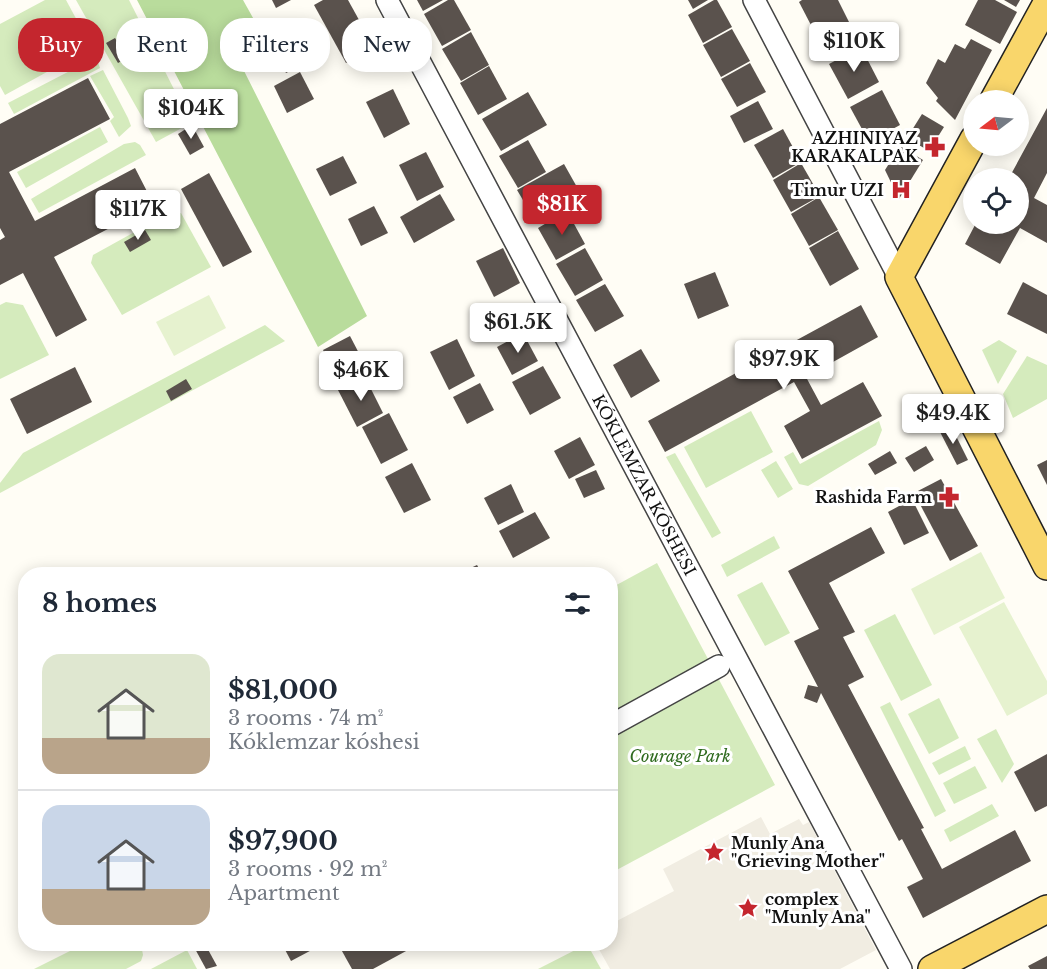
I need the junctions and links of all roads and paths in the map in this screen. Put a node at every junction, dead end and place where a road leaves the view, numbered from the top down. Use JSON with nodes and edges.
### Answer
{"nodes":[{"id":1,"x":387,"y":0,"type":"edge"},
{"id":2,"x":754,"y":0,"type":"edge"},
{"id":3,"x":1047,"y":3,"type":"edge"},
{"id":4,"x":999,"y":90,"type":"edge"},
{"id":5,"x":965,"y":156,"type":"edge"},
{"id":6,"x":898,"y":277,"type":"junction"},
{"id":7,"x":1047,"y":566,"type":"edge"},
{"id":8,"x":719,"y":666,"type":"dead end"},
{"id":9,"x":618,"y":722,"type":"edge"},
{"id":10,"x":1047,"y":909,"type":"edge"},
{"id":11,"x":901,"y":969,"type":"edge"},
{"id":12,"x":932,"y":969,"type":"edge"}],
"edges":[{"from":1,"to":11,"type":"street","name":"KÓKLEMZAR KÓSHESI"},
{"from":2,"to":6,"type":"street"},
{"from":3,"to":4,"type":"main road"},
{"from":5,"to":6,"type":"main road"},
{"from":6,"to":7,"type":"main road"},
{"from":8,"to":9,"type":"street"},
{"from":10,"to":12,"type":"main road"}]}
